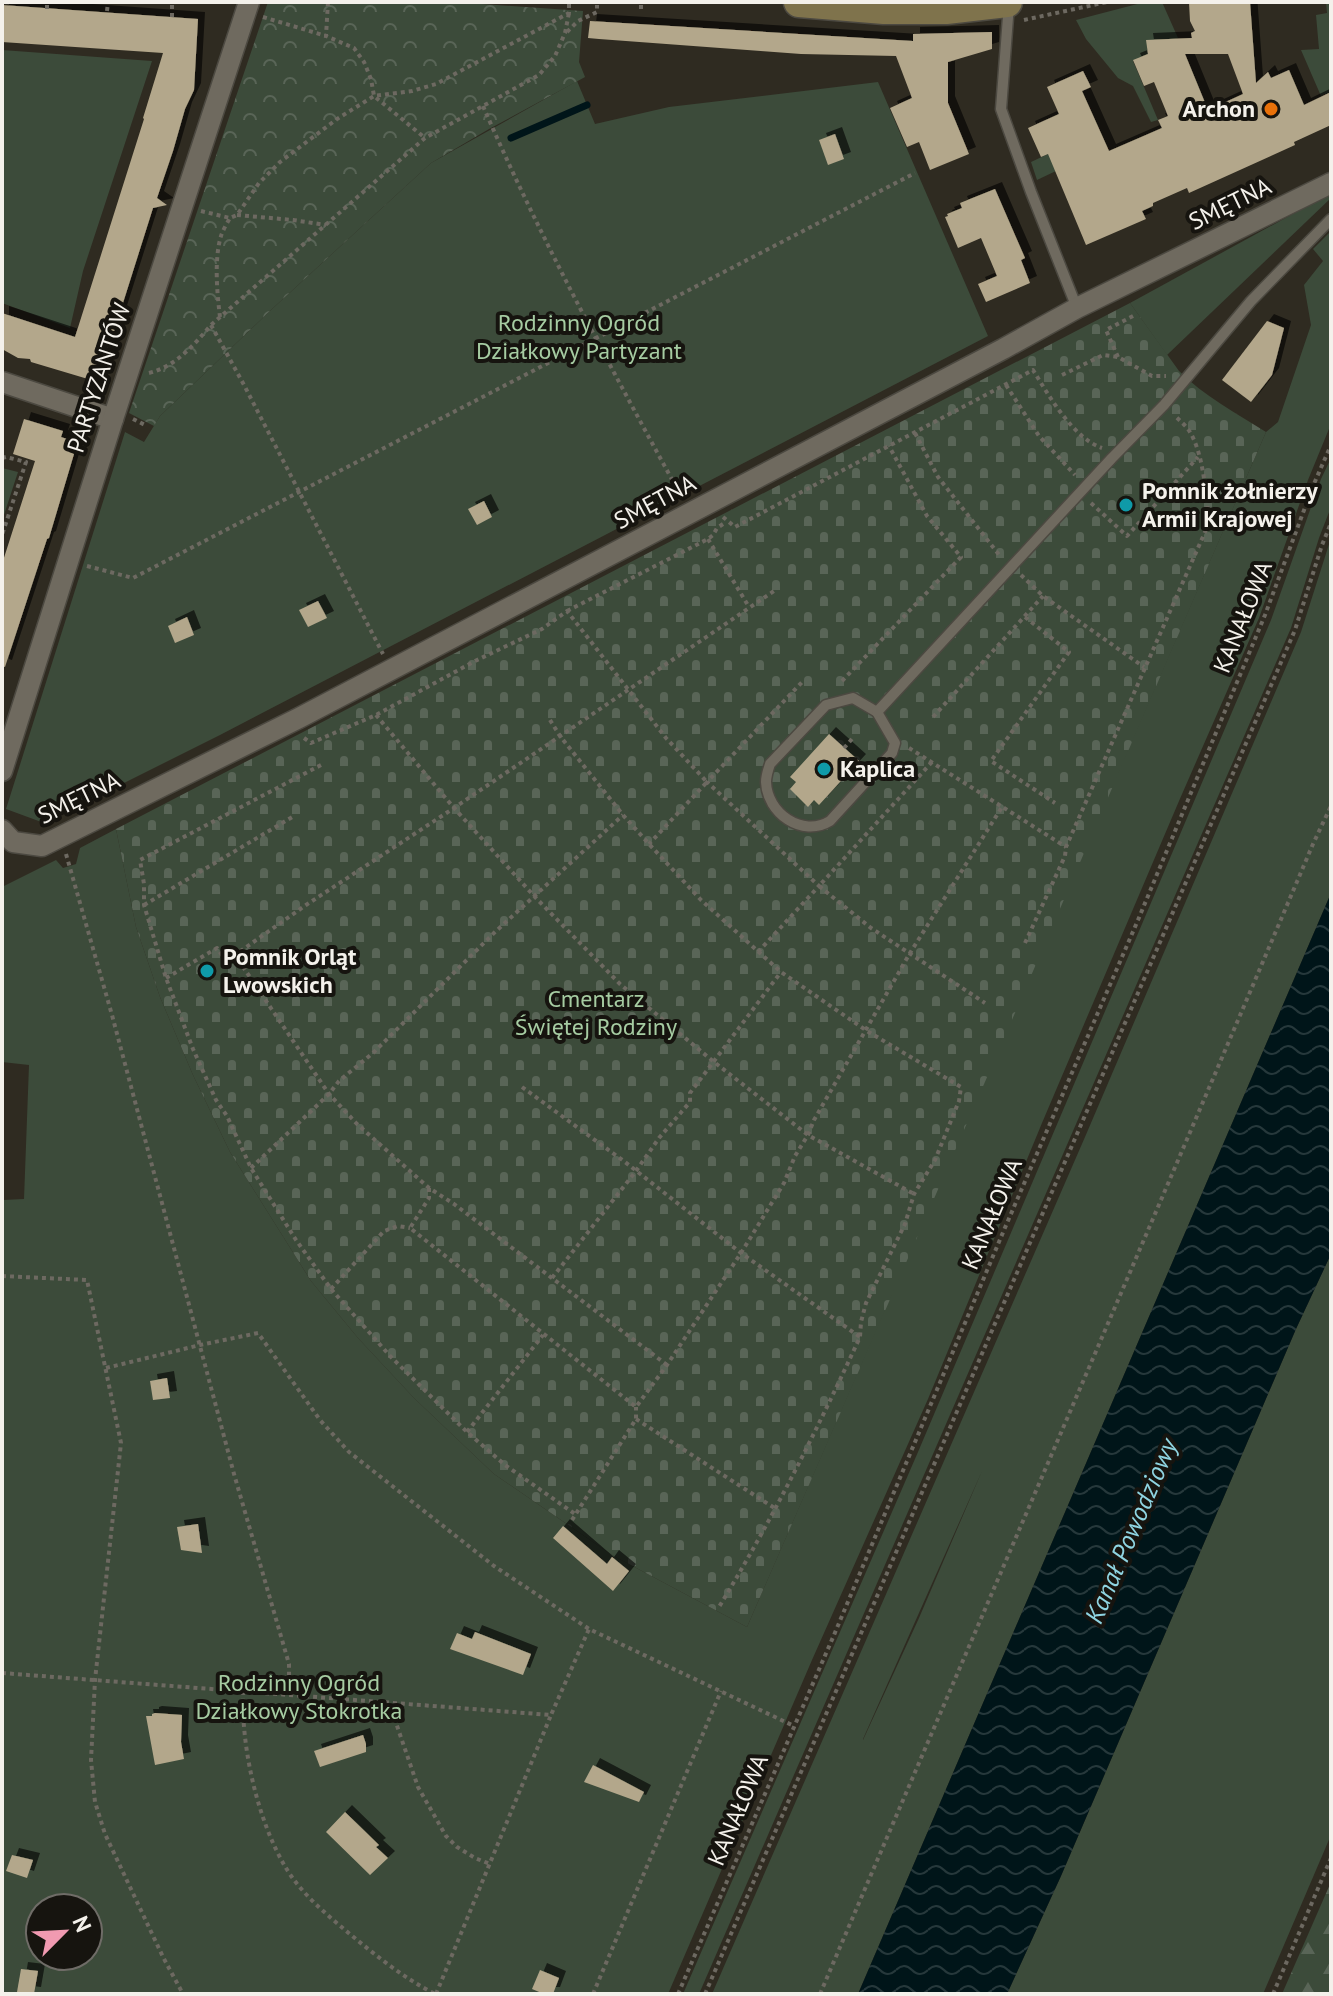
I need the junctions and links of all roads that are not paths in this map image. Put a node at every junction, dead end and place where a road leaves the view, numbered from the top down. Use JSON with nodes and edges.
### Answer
{"nodes":[{"id":1,"x":799,"y":2,"type":"edge"},
{"id":2,"x":254,"y":8,"type":"edge"},
{"id":3,"x":1008,"y":9,"type":"edge"},
{"id":4,"x":1331,"y":183,"type":"edge"},
{"id":5,"x":1331,"y":219,"type":"edge"},
{"id":6,"x":1077,"y":308,"type":"junction"},
{"id":7,"x":2,"y":382,"type":"edge"},
{"id":8,"x":113,"y":419,"type":"junction"},
{"id":9,"x":877,"y":712,"type":"junction"},
{"id":10,"x":2,"y":771,"type":"edge"},
{"id":11,"x":2,"y":830,"type":"edge"}],
"edges":[{"from":1,"to":3,"type":"street"},
{"from":2,"to":8,"type":"street","name":"PARTYZANTÓW"},
{"from":3,"to":6,"type":"lane"},
{"from":4,"to":6,"type":"street","name":"SMĘTNA"},
{"from":5,"to":9,"type":"lane"},
{"from":6,"to":11,"type":"street","name":"SMĘTNA"},
{"from":7,"to":8,"type":"street"},
{"from":8,"to":10,"type":"street","name":"PARTYZANTÓW"},
{"from":9,"to":9,"type":"lane"}]}
